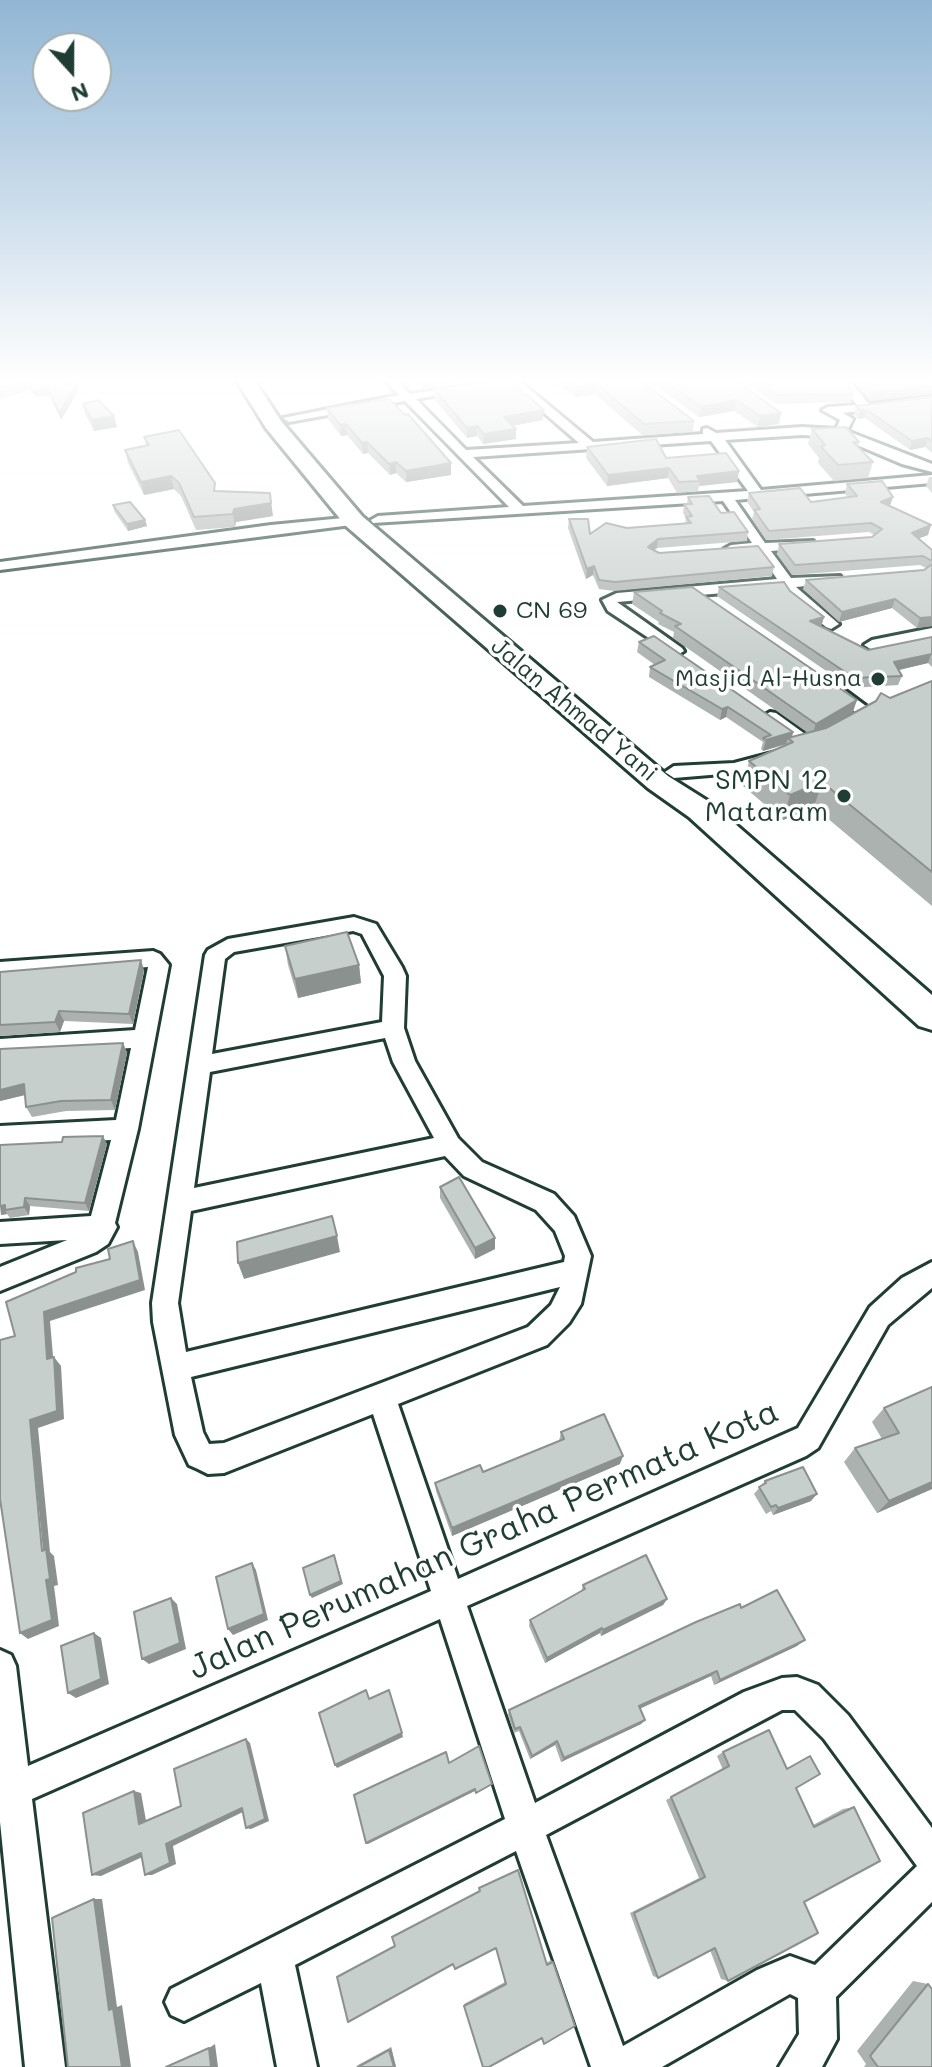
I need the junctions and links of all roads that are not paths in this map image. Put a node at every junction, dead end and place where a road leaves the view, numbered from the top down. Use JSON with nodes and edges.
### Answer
{"nodes":[{"id":1,"x":315,"y":474,"type":"edge"},
{"id":2,"x":338,"y":474,"type":"edge"},
{"id":3,"x":483,"y":474,"type":"edge"},
{"id":4,"x":742,"y":474,"type":"edge"},
{"id":5,"x":932,"y":479,"type":"edge"},
{"id":6,"x":757,"y":494,"type":"junction"},
{"id":7,"x":726,"y":496,"type":"junction"},
{"id":8,"x":519,"y":510,"type":"junction"},
{"id":9,"x":378,"y":520,"type":"junction"},
{"id":10,"x":354,"y":521,"type":"junction"},
{"id":11,"x":823,"y":543,"type":"edge"},
{"id":12,"x":761,"y":547,"type":"junction"},
{"id":13,"x":716,"y":551,"type":"edge"},
{"id":14,"x":0,"y":566,"type":"edge"},
{"id":15,"x":845,"y":578,"type":"edge"},
{"id":16,"x":785,"y":582,"type":"junction"},
{"id":17,"x":694,"y":591,"type":"junction"},
{"id":18,"x":720,"y":609,"type":"edge"},
{"id":19,"x":831,"y":624,"type":"dead end"},
{"id":20,"x":932,"y":633,"type":"edge"},
{"id":21,"x":872,"y":645,"type":"dead end"},
{"id":22,"x":690,"y":661,"type":"edge"},
{"id":23,"x":811,"y":671,"type":"edge"},
{"id":24,"x":752,"y":704,"type":"edge"},
{"id":25,"x":811,"y":746,"type":"junction"},
{"id":26,"x":671,"y":777,"type":"junction"},
{"id":27,"x":709,"y":804,"type":"junction"},
{"id":28,"x":0,"y":970,"type":"edge"},
{"id":29,"x":932,"y":983,"type":"edge"},
{"id":30,"x":932,"y":1016,"type":"edge"},
{"id":31,"x":393,"y":1028,"type":"junction"},
{"id":32,"x":145,"y":1038,"type":"junction"},
{"id":33,"x":0,"y":1048,"type":"edge"},
{"id":34,"x":199,"y":1065,"type":"junction"},
{"id":35,"x":126,"y":1129,"type":"junction"},
{"id":36,"x":0,"y":1136,"type":"edge"},
{"id":37,"x":450,"y":1145,"type":"junction"},
{"id":38,"x":180,"y":1202,"type":"junction"},
{"id":39,"x":104,"y":1227,"type":"junction"},
{"id":40,"x":0,"y":1233,"type":"edge"},
{"id":41,"x":577,"y":1271,"type":"junction"},
{"id":42,"x":932,"y":1274,"type":"edge"},
{"id":43,"x":0,"y":1279,"type":"edge"},
{"id":44,"x":175,"y":1368,"type":"junction"},
{"id":45,"x":381,"y":1395,"type":"junction"},
{"id":46,"x":448,"y":1599,"type":"junction"},
{"id":47,"x":0,"y":1666,"type":"edge"},
{"id":48,"x":7,"y":1793,"type":"edge"},
{"id":49,"x":525,"y":1826,"type":"junction"},
{"id":50,"x":932,"y":1857,"type":"edge"},
{"id":51,"x":932,"y":1877,"type":"edge"},
{"id":52,"x":274,"y":1956,"type":"junction"},
{"id":53,"x":817,"y":1989,"type":"junction"},
{"id":54,"x":184,"y":2002,"type":"dead end"},
{"id":55,"x":45,"y":2067,"type":"edge"},
{"id":56,"x":297,"y":2067,"type":"edge"},
{"id":57,"x":611,"y":2067,"type":"edge"},
{"id":58,"x":625,"y":2067,"type":"edge"},
{"id":59,"x":799,"y":2067,"type":"edge"}],
"edges":[{"from":1,"to":10,"type":"highway","name":"Jalan Ahmad Yani"},
{"from":2,"to":9,"type":"highway"},
{"from":3,"to":8,"type":"street"},
{"from":4,"to":6,"type":"street"},
{"from":5,"to":6,"type":"street"},
{"from":6,"to":7,"type":"street"},
{"from":7,"to":8,"type":"street"},
{"from":7,"to":12,"type":"street"},
{"from":8,"to":9,"type":"street"},
{"from":9,"to":26,"type":"highway"},
{"from":10,"to":14,"type":"street"},
{"from":10,"to":26,"type":"highway","name":"Jalan Ahmad Yani"},
{"from":11,"to":12,"type":"street"},
{"from":12,"to":13,"type":"street"},
{"from":12,"to":16,"type":"street"},
{"from":15,"to":16,"type":"street"},
{"from":16,"to":17,"type":"street"},
{"from":16,"to":19,"type":"street"},
{"from":17,"to":18,"type":"street"},
{"from":17,"to":22,"type":"street"},
{"from":20,"to":21,"type":"street"},
{"from":23,"to":25,"type":"street"},
{"from":24,"to":25,"type":"street"},
{"from":25,"to":26,"type":"street"},
{"from":26,"to":27,"type":"highway","name":"Jalan Ahmad Yani"},
{"from":27,"to":29,"type":"highway"},
{"from":27,"to":30,"type":"highway","name":"Jalan Ahmad Yani"},
{"from":28,"to":32,"type":"street"},
{"from":31,"to":34,"type":"street"},
{"from":31,"to":34,"type":"street"},
{"from":31,"to":37,"type":"street"},
{"from":32,"to":33,"type":"street"},
{"from":32,"to":35,"type":"street"},
{"from":34,"to":38,"type":"street"},
{"from":35,"to":36,"type":"street"},
{"from":35,"to":39,"type":"street"},
{"from":37,"to":38,"type":"street"},
{"from":37,"to":41,"type":"street"},
{"from":38,"to":44,"type":"street"},
{"from":39,"to":40,"type":"street"},
{"from":39,"to":43,"type":"street"},
{"from":41,"to":44,"type":"street"},
{"from":41,"to":45,"type":"street"},
{"from":42,"to":46,"type":"street","name":"Jalan Perumahan Graha Permata Kota"},
{"from":44,"to":45,"type":"street"},
{"from":45,"to":46,"type":"street"},
{"from":46,"to":48,"type":"street","name":"Jalan Perumahan Graha Permata Kota"},
{"from":46,"to":49,"type":"street"},
{"from":47,"to":48,"type":"street"},
{"from":48,"to":55,"type":"street"},
{"from":49,"to":50,"type":"street"},
{"from":49,"to":52,"type":"street"},
{"from":49,"to":57,"type":"street"},
{"from":51,"to":53,"type":"street"},
{"from":52,"to":54,"type":"street"},
{"from":52,"to":56,"type":"street"},
{"from":53,"to":58,"type":"street"},
{"from":53,"to":59,"type":"street"}]}
